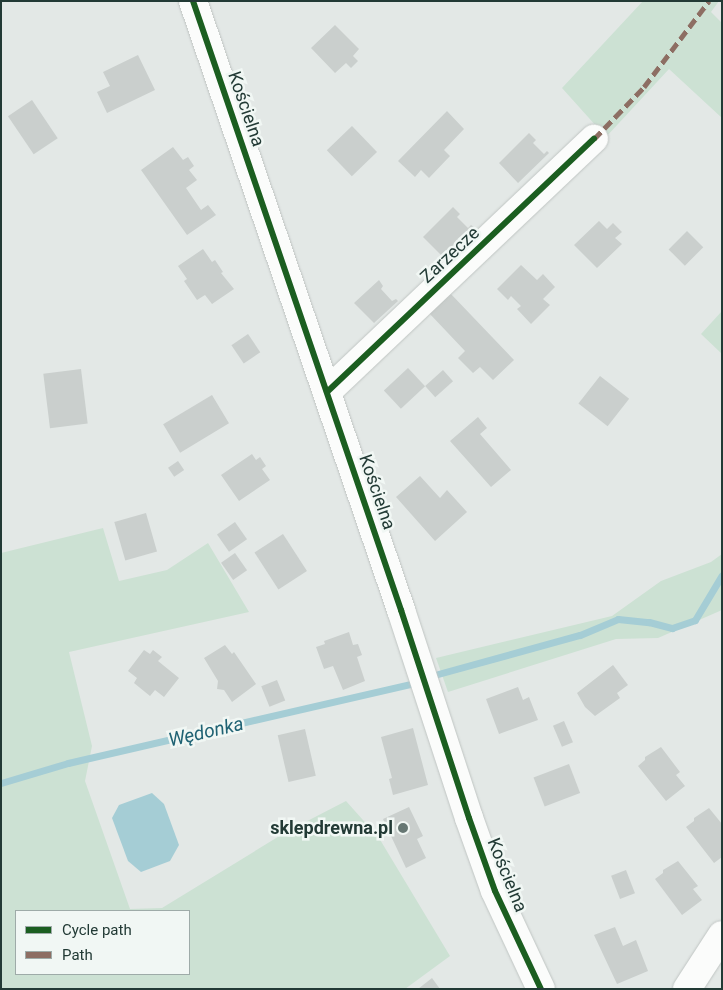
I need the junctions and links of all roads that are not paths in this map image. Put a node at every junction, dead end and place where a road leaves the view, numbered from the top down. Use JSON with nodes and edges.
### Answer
{"nodes":[{"id":1,"x":193,"y":1,"type":"edge"},
{"id":2,"x":594,"y":139,"type":"dead end"},
{"id":3,"x":327,"y":392,"type":"junction"},
{"id":4,"x":722,"y":935,"type":"edge"},
{"id":5,"x":541,"y":989,"type":"edge"},
{"id":6,"x":687,"y":989,"type":"edge"}],
"edges":[{"from":1,"to":3,"type":"street","name":"Kościelna"},
{"from":2,"to":3,"type":"street","name":"Zarzecze"},
{"from":3,"to":5,"type":"street","name":"Kościelna"},
{"from":4,"to":6,"type":"street"}]}
